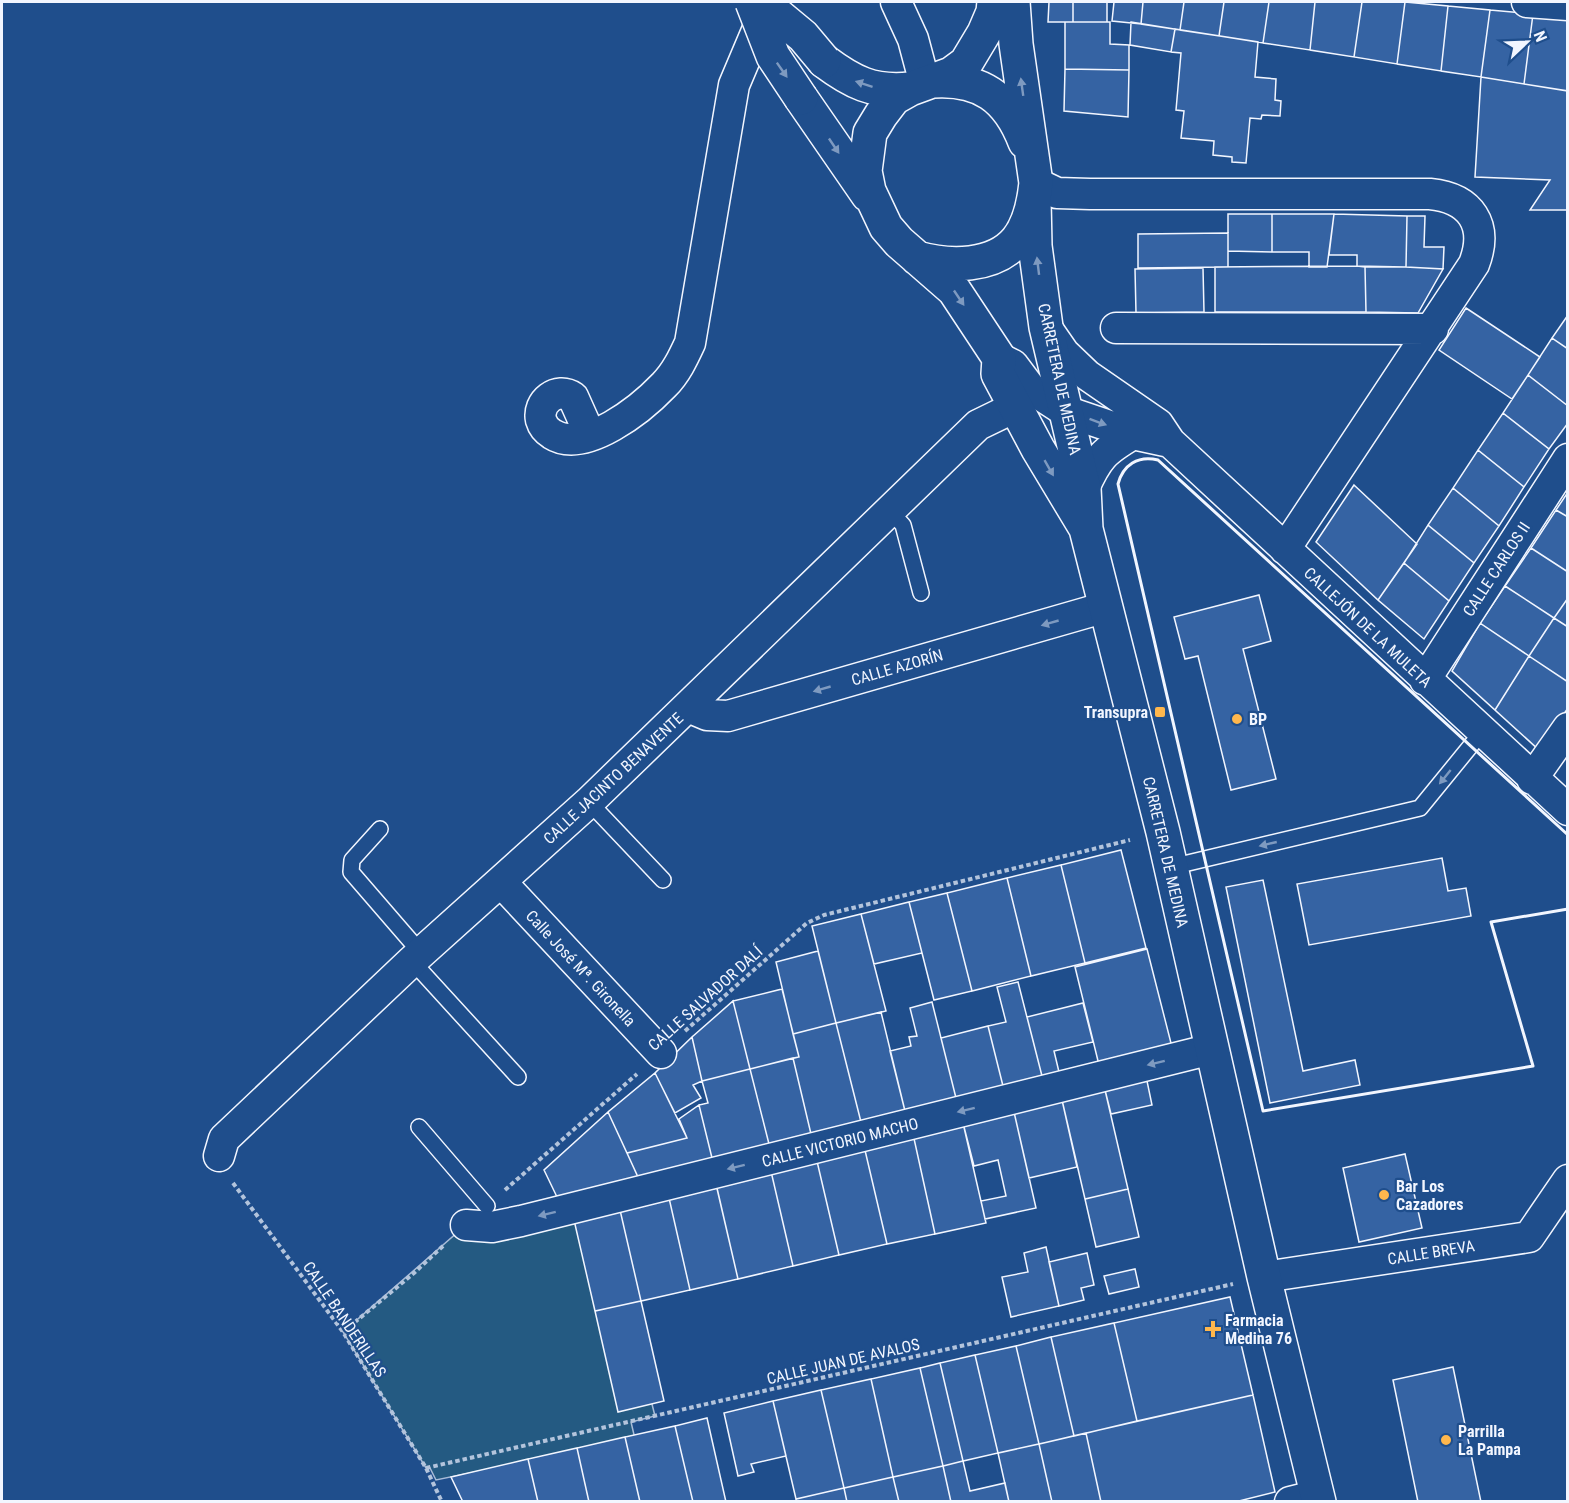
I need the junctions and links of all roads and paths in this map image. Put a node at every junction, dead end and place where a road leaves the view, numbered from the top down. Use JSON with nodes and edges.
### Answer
{"nodes":[{"id":1,"x":752,"y":2,"type":"edge"},
{"id":2,"x":762,"y":2,"type":"edge"},
{"id":3,"x":770,"y":2,"type":"edge"},
{"id":4,"x":896,"y":2,"type":"edge"},
{"id":5,"x":994,"y":2,"type":"edge"},
{"id":6,"x":1013,"y":2,"type":"edge"},
{"id":7,"x":1527,"y":2,"type":"edge"},
{"id":8,"x":1568,"y":5,"type":"edge"},
{"id":9,"x":922,"y":85,"type":"junction"},
{"id":10,"x":1035,"y":183,"type":"junction"},
{"id":11,"x":877,"y":209,"type":"junction"},
{"id":12,"x":917,"y":258,"type":"junction"},
{"id":13,"x":1046,"y":327,"type":"junction"},
{"id":14,"x":1116,"y":328,"type":"dead end"},
{"id":15,"x":1433,"y":329,"type":"junction"},
{"id":16,"x":999,"y":358,"type":"junction"},
{"id":17,"x":1015,"y":407,"type":"junction"},
{"id":18,"x":1065,"y":411,"type":"junction"},
{"id":19,"x":1133,"y":434,"type":"junction"},
{"id":20,"x":590,"y":435,"type":"dead end"},
{"id":21,"x":1170,"y":442,"type":"junction"},
{"id":22,"x":1568,"y":459,"type":"edge"},
{"id":23,"x":1084,"y":488,"type":"junction"},
{"id":24,"x":890,"y":511,"type":"junction"},
{"id":25,"x":1086,"y":529,"type":"junction"},
{"id":26,"x":1286,"y":549,"type":"junction"},
{"id":27,"x":921,"y":593,"type":"dead end"},
{"id":28,"x":1106,"y":607,"type":"junction"},
{"id":29,"x":1425,"y":680,"type":"junction"},
{"id":30,"x":688,"y":707,"type":"junction"},
{"id":31,"x":1568,"y":728,"type":"edge"},
{"id":32,"x":1482,"y":732,"type":"junction"},
{"id":33,"x":1532,"y":779,"type":"junction"},
{"id":34,"x":589,"y":802,"type":"junction"},
{"id":35,"x":1568,"y":810,"type":"edge"},
{"id":36,"x":380,"y":829,"type":"dead end"},
{"id":37,"x":1163,"y":832,"type":"junction"},
{"id":38,"x":1170,"y":867,"type":"junction"},
{"id":39,"x":663,"y":880,"type":"dead end"},
{"id":40,"x":501,"y":882,"type":"junction"},
{"id":41,"x":416,"y":957,"type":"junction"},
{"id":42,"x":1212,"y":1049,"type":"junction"},
{"id":43,"x":661,"y":1053,"type":"junction"},
{"id":44,"x":518,"y":1077,"type":"dead end"},
{"id":45,"x":418,"y":1126,"type":"dead end"},
{"id":46,"x":219,"y":1156,"type":"joint"},
{"id":47,"x":1568,"y":1180,"type":"edge"},
{"id":48,"x":476,"y":1216,"type":"junction"},
{"id":49,"x":1264,"y":1277,"type":"junction"},
{"id":50,"x":343,"y":1332,"type":"junction"},
{"id":51,"x":426,"y":1468,"type":"junction"},
{"id":52,"x":1309,"y":1499,"type":"edge"},
{"id":53,"x":442,"y":1502,"type":"edge"}],
"edges":[{"from":1,"to":11,"type":"main road","one_way":true,"bridge":true},
{"from":9,"to":2,"type":"main road","one_way":true,"bridge":true},
{"from":3,"to":20,"type":"street"},
{"from":4,"to":9,"type":"street"},
{"from":5,"to":9,"type":"main road"},
{"from":10,"to":6,"type":"main road","one_way":true},
{"from":7,"to":8,"type":"street"},
{"from":9,"to":10,"type":"main road"},
{"from":9,"to":11,"type":"main road"},
{"from":10,"to":12,"type":"main road"},
{"from":13,"to":10,"type":"main road","name":"CARRETERA DE MEDINA","one_way":true},
{"from":10,"to":15,"type":"street"},
{"from":11,"to":12,"type":"main road"},
{"from":12,"to":16,"type":"main road","one_way":true},
{"from":13,"to":18,"type":"main road","name":"CARRETERA DE MEDINA"},
{"from":13,"to":21,"type":"street","name":"CALLEJÓN DE LA MULETA"},
{"from":14,"to":15,"type":"street"},
{"from":15,"to":26,"type":"street"},
{"from":16,"to":17,"type":"main road"},
{"from":16,"to":18,"type":"street"},
{"from":17,"to":24,"type":"street","name":"CALLE JACINTO BENAVENTE"},
{"from":17,"to":25,"type":"main road","one_way":true},
{"from":18,"to":19,"type":"street","one_way":true},
{"from":18,"to":23,"type":"main road","name":"CARRETERA DE MEDINA"},
{"from":19,"to":21,"type":"street"},
{"from":19,"to":23,"type":"street"},
{"from":21,"to":26,"type":"street","name":"CALLEJÓN DE LA MULETA"},
{"from":22,"to":29,"type":"street","name":"CALLE CARLOS II"},
{"from":23,"to":25,"type":"main road","name":"CARRETERA DE MEDINA"},
{"from":24,"to":27,"type":"lane"},
{"from":24,"to":30,"type":"street","name":"CALLE JACINTO BENAVENTE"},
{"from":25,"to":28,"type":"main road","name":"CARRETERA DE MEDINA"},
{"from":26,"to":29,"type":"street","name":"CALLEJÓN DE LA MULETA"},
{"from":28,"to":30,"type":"street","name":"CALLE AZORÍN","one_way":true},
{"from":28,"to":37,"type":"main road","name":"CARRETERA DE MEDINA"},
{"from":29,"to":32,"type":"street","name":"CALLEJÓN DE LA MULETA"},
{"from":30,"to":34,"type":"street","name":"CALLE JACINTO BENAVENTE"},
{"from":31,"to":33,"type":"street"},
{"from":32,"to":33,"type":"street","name":"CALLEJÓN DE LA MULETA"},
{"from":32,"to":38,"type":"lane","one_way":true},
{"from":33,"to":35,"type":"street","name":"CALLEJÓN DE LA MULETA"},
{"from":34,"to":39,"type":"lane"},
{"from":34,"to":40,"type":"street","name":"CALLE JACINTO BENAVENTE"},
{"from":36,"to":41,"type":"lane"},
{"from":37,"to":38,"type":"main road","name":"CARRETERA DE MEDINA"},
{"from":37,"to":43,"type":"path","name":"CALLE SALVADOR DALÍ"},
{"from":38,"to":42,"type":"main road","name":"CARRETERA DE MEDINA"},
{"from":40,"to":41,"type":"street","name":"CALLE JACINTO BENAVENTE"},
{"from":40,"to":43,"type":"street","name":"Calle José Mª. Gironella"},
{"from":41,"to":44,"type":"lane"},
{"from":41,"to":46,"type":"street","name":"CALLE JACINTO BENAVENTE"},
{"from":42,"to":48,"type":"street","name":"CALLE VICTORIO MACHO","one_way":true},
{"from":42,"to":49,"type":"main road","name":"CARRETERA DE MEDINA"},
{"from":43,"to":48,"type":"path","name":"CALLE SALVADOR DALÍ"},
{"from":45,"to":48,"type":"lane"},
{"from":46,"to":50,"type":"path","name":"CALLE BANDERILLAS"},
{"from":47,"to":49,"type":"street","name":"CALLE BREVA"},
{"from":48,"to":50,"type":"path","name":"CALLE SALVADOR DALÍ"},
{"from":49,"to":51,"type":"path","name":"CALLE JUAN DE AVALOS"},
{"from":49,"to":52,"type":"main road","name":"CARRETERA DE MEDINA"},
{"from":50,"to":51,"type":"path","name":"CALLE BANDERILLAS"},
{"from":51,"to":53,"type":"path","name":"CALLE BANDERILLAS"}]}
